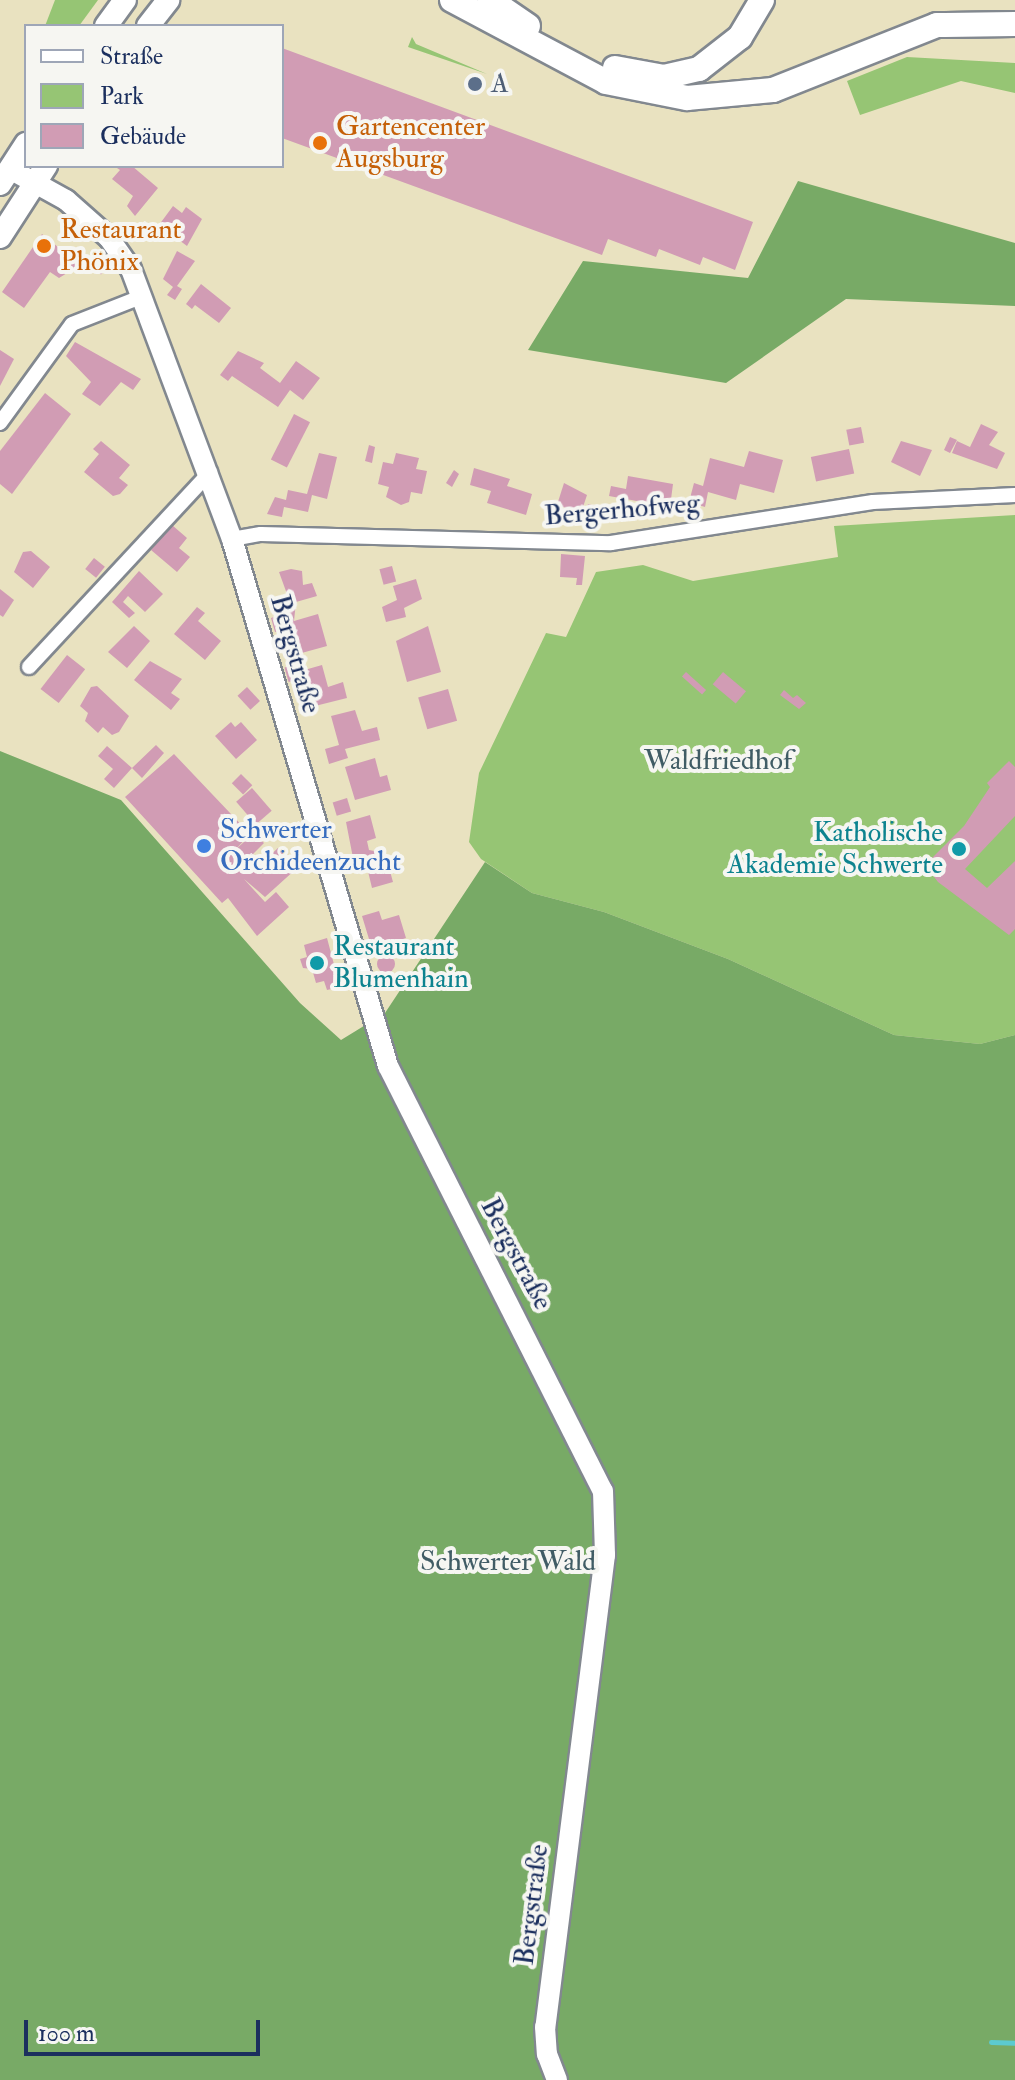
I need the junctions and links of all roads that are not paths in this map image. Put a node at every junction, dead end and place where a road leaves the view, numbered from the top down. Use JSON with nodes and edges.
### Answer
{"nodes":[{"id":1,"x":125,"y":0,"type":"edge"},
{"id":2,"x":168,"y":0,"type":"edge"},
{"id":3,"x":452,"y":0,"type":"edge"},
{"id":4,"x":490,"y":0,"type":"edge"},
{"id":5,"x":762,"y":0,"type":"edge"},
{"id":6,"x":107,"y":24,"type":"edge"},
{"id":7,"x":150,"y":24,"type":"edge"},
{"id":8,"x":1015,"y":24,"type":"edge"},
{"id":9,"x":24,"y":147,"type":"edge"},
{"id":10,"x":3,"y":173,"type":"edge"},
{"id":11,"x":42,"y":173,"type":"edge"},
{"id":12,"x":0,"y":237,"type":"edge"},
{"id":13,"x":143,"y":296,"type":"junction"},
{"id":14,"x":0,"y":423,"type":"edge"},
{"id":15,"x":210,"y":472,"type":"junction"},
{"id":16,"x":1015,"y":495,"type":"edge"},
{"id":17,"x":232,"y":539,"type":"junction"},
{"id":18,"x":29,"y":667,"type":"dead end"},
{"id":19,"x":557,"y":2080,"type":"edge"}],
"edges":[{"from":1,"to":6,"type":"main road"},
{"from":2,"to":7,"type":"main road"},
{"from":3,"to":8,"type":"highway"},
{"from":4,"to":5,"type":"highway"},
{"from":9,"to":10,"type":"main road"},
{"from":10,"to":11,"type":"main road","name":"Bergstraße"},
{"from":11,"to":12,"type":"main road"},
{"from":11,"to":13,"type":"main road","name":"Bergstraße"},
{"from":13,"to":14,"type":"street"},
{"from":13,"to":15,"type":"main road","name":"Bergstraße"},
{"from":15,"to":17,"type":"main road","name":"Bergstraße"},
{"from":15,"to":18,"type":"street"},
{"from":16,"to":17,"type":"street","name":"Bergerhofweg"},
{"from":17,"to":19,"type":"main road","name":"Bergstraße"}]}
